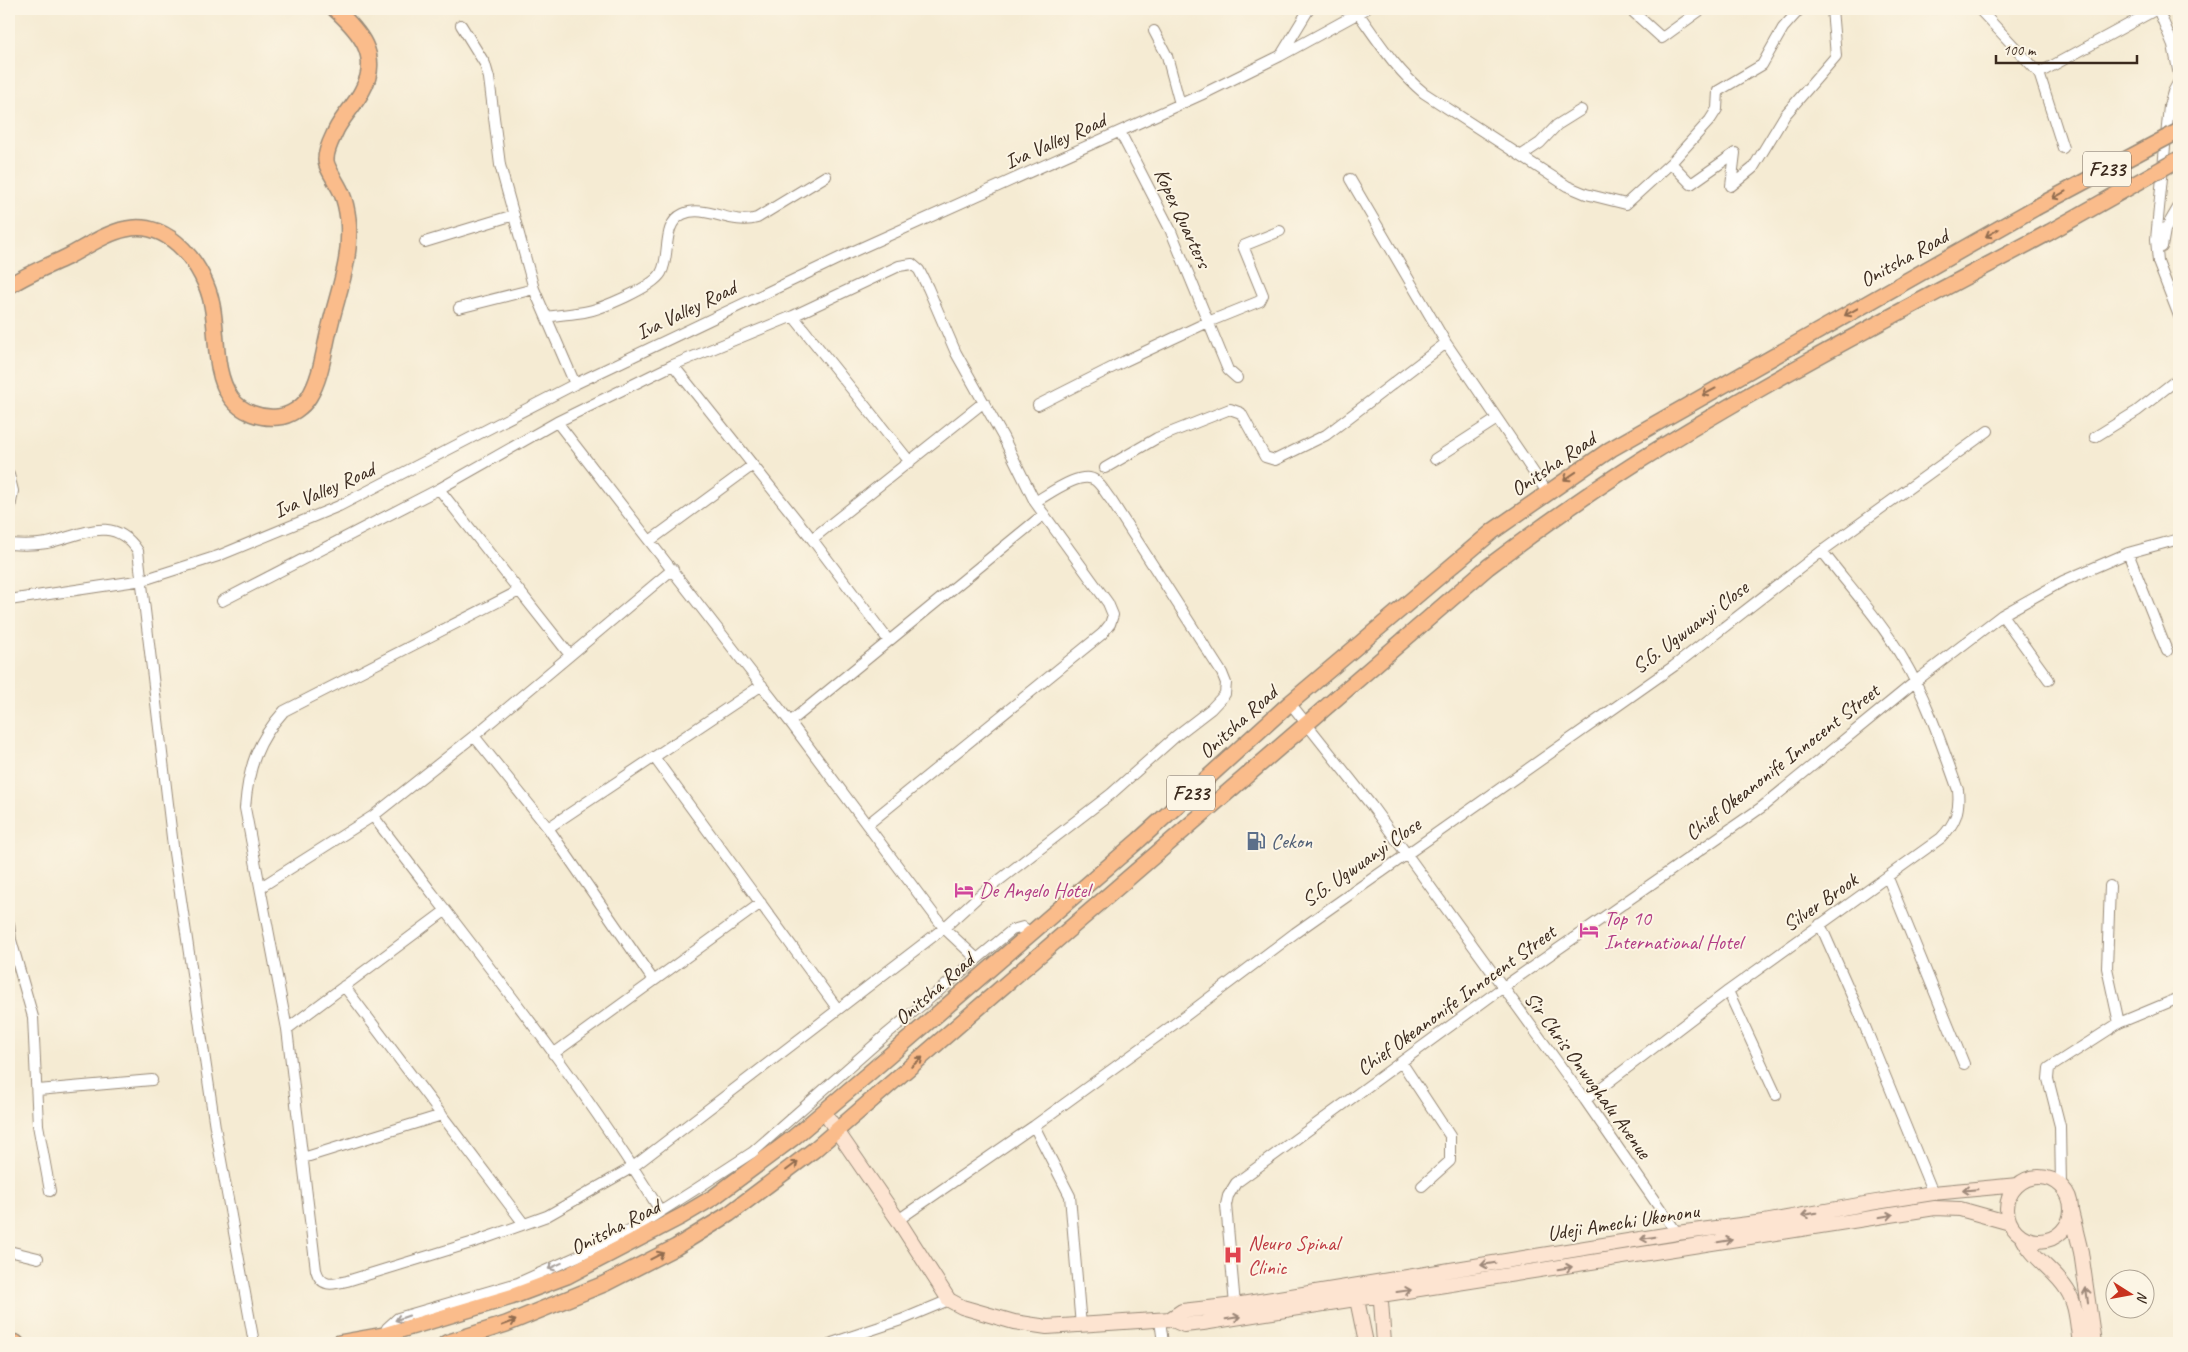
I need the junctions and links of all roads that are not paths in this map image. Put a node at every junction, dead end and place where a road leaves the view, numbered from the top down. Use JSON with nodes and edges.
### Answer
{"nodes":[{"id":1,"x":335,"y":9,"type":"edge"},
{"id":2,"x":1309,"y":9,"type":"edge"},
{"id":3,"x":1630,"y":9,"type":"edge"},
{"id":4,"x":1702,"y":9,"type":"edge"},
{"id":5,"x":1800,"y":9,"type":"edge"},
{"id":6,"x":1832,"y":9,"type":"edge"},
{"id":7,"x":1979,"y":9,"type":"edge"},
{"id":8,"x":2157,"y":9,"type":"edge"},
{"id":9,"x":1362,"y":11,"type":"edge"},
{"id":10,"x":461,"y":25,"type":"dead end"},
{"id":11,"x":1154,"y":31,"type":"dead end"},
{"id":12,"x":1280,"y":56,"type":"junction"},
{"id":13,"x":2039,"y":72,"type":"junction"},
{"id":14,"x":2179,"y":75,"type":"edge"},
{"id":15,"x":2179,"y":81,"type":"edge"},
{"id":16,"x":1180,"y":104,"type":"junction"},
{"id":17,"x":1581,"y":110,"type":"dead end"},
{"id":18,"x":2179,"y":131,"type":"edge"},
{"id":19,"x":1120,"y":132,"type":"junction"},
{"id":20,"x":2063,"y":148,"type":"dead end"},
{"id":21,"x":1522,"y":155,"type":"junction"},
{"id":22,"x":2179,"y":159,"type":"edge"},
{"id":23,"x":1671,"y":162,"type":"junction"},
{"id":24,"x":826,"y":176,"type":"dead end"},
{"id":25,"x":1350,"y":179,"type":"dead end"},
{"id":26,"x":2179,"y":206,"type":"edge"},
{"id":27,"x":514,"y":215,"type":"junction"},
{"id":28,"x":1280,"y":232,"type":"dead end"},
{"id":29,"x":425,"y":242,"type":"dead end"},
{"id":30,"x":2158,"y":262,"type":"junction"},
{"id":31,"x":9,"y":286,"type":"edge"},
{"id":32,"x":534,"y":289,"type":"junction"},
{"id":33,"x":459,"y":308,"type":"dead end"},
{"id":34,"x":792,"y":316,"type":"junction"},
{"id":35,"x":2179,"y":316,"type":"edge"},
{"id":36,"x":546,"y":317,"type":"junction"},
{"id":37,"x":1208,"y":322,"type":"junction"},
{"id":38,"x":1446,"y":344,"type":"junction"},
{"id":39,"x":673,"y":365,"type":"junction"},
{"id":40,"x":1237,"y":378,"type":"dead end"},
{"id":41,"x":2179,"y":378,"type":"edge"},
{"id":42,"x":575,"y":384,"type":"junction"},
{"id":43,"x":984,"y":402,"type":"junction"},
{"id":44,"x":1038,"y":405,"type":"dead end"},
{"id":45,"x":1497,"y":419,"type":"junction"},
{"id":46,"x":557,"y":422,"type":"junction"},
{"id":47,"x":1988,"y":430,"type":"dead end"},
{"id":48,"x":2095,"y":437,"type":"dead end"},
{"id":49,"x":1435,"y":459,"type":"dead end"},
{"id":50,"x":910,"y":462,"type":"junction"},
{"id":51,"x":753,"y":465,"type":"junction"},
{"id":52,"x":1105,"y":468,"type":"dead end"},
{"id":53,"x":9,"y":475,"type":"edge"},
{"id":54,"x":439,"y":489,"type":"junction"},
{"id":55,"x":1547,"y":492,"type":"junction"},
{"id":56,"x":1035,"y":502,"type":"junction"},
{"id":57,"x":9,"y":514,"type":"edge"},
{"id":58,"x":1044,"y":514,"type":"junction"},
{"id":59,"x":812,"y":539,"type":"junction"},
{"id":60,"x":2179,"y":539,"type":"edge"},
{"id":61,"x":651,"y":540,"type":"junction"},
{"id":62,"x":9,"y":544,"type":"edge"},
{"id":63,"x":1822,"y":551,"type":"junction"},
{"id":64,"x":2128,"y":553,"type":"junction"},
{"id":65,"x":673,"y":570,"type":"junction"},
{"id":66,"x":143,"y":580,"type":"junction"},
{"id":67,"x":519,"y":590,"type":"junction"},
{"id":68,"x":9,"y":600,"type":"edge"},
{"id":69,"x":222,"y":601,"type":"dead end"},
{"id":70,"x":2002,"y":615,"type":"junction"},
{"id":71,"x":889,"y":641,"type":"junction"},
{"id":72,"x":2166,"y":652,"type":"dead end"},
{"id":73,"x":570,"y":656,"type":"junction"},
{"id":74,"x":2049,"y":680,"type":"dead end"},
{"id":75,"x":1916,"y":681,"type":"junction"},
{"id":76,"x":762,"y":685,"type":"junction"},
{"id":77,"x":1290,"y":703,"type":"junction"},
{"id":78,"x":790,"y":722,"type":"junction"},
{"id":79,"x":1308,"y":723,"type":"junction"},
{"id":80,"x":474,"y":736,"type":"junction"},
{"id":81,"x":654,"y":757,"type":"junction"},
{"id":82,"x":373,"y":816,"type":"junction"},
{"id":83,"x":867,"y":825,"type":"junction"},
{"id":84,"x":548,"y":828,"type":"junction"},
{"id":85,"x":1406,"y":855,"type":"junction"},
{"id":86,"x":1888,"y":878,"type":"junction"},
{"id":87,"x":2110,"y":886,"type":"dead end"},
{"id":88,"x":261,"y":887,"type":"junction"},
{"id":89,"x":761,"y":903,"type":"junction"},
{"id":90,"x":445,"y":911,"type":"junction"},
{"id":91,"x":9,"y":924,"type":"edge"},
{"id":92,"x":1820,"y":924,"type":"junction"},
{"id":93,"x":944,"y":928,"type":"junction"},
{"id":94,"x":1031,"y":934,"type":"junction"},
{"id":95,"x":976,"y":958,"type":"junction"},
{"id":96,"x":653,"y":980,"type":"junction"},
{"id":97,"x":344,"y":986,"type":"junction"},
{"id":98,"x":1502,"y":988,"type":"junction"},
{"id":99,"x":1728,"y":991,"type":"junction"},
{"id":100,"x":2179,"y":998,"type":"edge"},
{"id":101,"x":837,"y":1008,"type":"junction"},
{"id":102,"x":2118,"y":1023,"type":"junction"},
{"id":103,"x":287,"y":1029,"type":"junction"},
{"id":104,"x":553,"y":1054,"type":"junction"},
{"id":105,"x":1402,"y":1063,"type":"junction"},
{"id":106,"x":1964,"y":1064,"type":"dead end"},
{"id":107,"x":152,"y":1080,"type":"dead end"},
{"id":108,"x":38,"y":1090,"type":"junction"},
{"id":109,"x":1776,"y":1095,"type":"dead end"},
{"id":110,"x":1585,"y":1100,"type":"junction"},
{"id":111,"x":824,"y":1112,"type":"junction"},
{"id":112,"x":442,"y":1115,"type":"junction"},
{"id":113,"x":1034,"y":1126,"type":"junction"},
{"id":114,"x":836,"y":1131,"type":"junction"},
{"id":115,"x":303,"y":1158,"type":"junction"},
{"id":116,"x":633,"y":1167,"type":"junction"},
{"id":117,"x":1422,"y":1186,"type":"dead end"},
{"id":118,"x":2018,"y":1186,"type":"junction"},
{"id":119,"x":2061,"y":1186,"type":"junction"},
{"id":120,"x":50,"y":1191,"type":"dead end"},
{"id":121,"x":1933,"y":1193,"type":"junction"},
{"id":122,"x":2071,"y":1209,"type":"junction"},
{"id":123,"x":660,"y":1212,"type":"junction"},
{"id":124,"x":898,"y":1220,"type":"junction"},
{"id":125,"x":2010,"y":1223,"type":"junction"},
{"id":126,"x":524,"y":1224,"type":"junction"},
{"id":127,"x":1765,"y":1228,"type":"junction"},
{"id":128,"x":1677,"y":1233,"type":"junction"},
{"id":129,"x":2022,"y":1236,"type":"junction"},
{"id":130,"x":9,"y":1251,"type":"edge"},
{"id":131,"x":38,"y":1258,"type":"dead end"},
{"id":132,"x":1380,"y":1288,"type":"junction"},
{"id":133,"x":1355,"y":1292,"type":"junction"},
{"id":134,"x":949,"y":1300,"type":"junction"},
{"id":135,"x":1235,"y":1305,"type":"junction"},
{"id":136,"x":1165,"y":1320,"type":"junction"},
{"id":137,"x":1081,"y":1326,"type":"junction"},
{"id":138,"x":384,"y":1335,"type":"junction"},
{"id":139,"x":9,"y":1342,"type":"edge"},
{"id":140,"x":16,"y":1343,"type":"edge"},
{"id":141,"x":254,"y":1343,"type":"edge"},
{"id":142,"x":339,"y":1343,"type":"edge"},
{"id":143,"x":446,"y":1343,"type":"edge"},
{"id":144,"x":832,"y":1343,"type":"edge"},
{"id":145,"x":1163,"y":1343,"type":"edge"},
{"id":146,"x":1366,"y":1343,"type":"edge"},
{"id":147,"x":1384,"y":1343,"type":"edge"},
{"id":148,"x":2080,"y":1343,"type":"edge"},
{"id":149,"x":2094,"y":1343,"type":"edge"}],
"edges":[{"from":1,"to":31,"type":"main road"},
{"from":2,"to":12,"type":"street"},
{"from":3,"to":4,"type":"street"},
{"from":5,"to":23,"type":"street"},
{"from":6,"to":23,"type":"street"},
{"from":7,"to":13,"type":"street"},
{"from":8,"to":13,"type":"street"},
{"from":8,"to":14,"type":"street"},
{"from":9,"to":12,"type":"street","name":"Iva Valley Road"},
{"from":9,"to":21,"type":"street"},
{"from":10,"to":27,"type":"street"},
{"from":11,"to":16,"type":"street"},
{"from":12,"to":16,"type":"street","name":"Iva Valley Road"},
{"from":13,"to":20,"type":"street"},
{"from":15,"to":30,"type":"street"},
{"from":16,"to":19,"type":"street","name":"Iva Valley Road"},
{"from":17,"to":21,"type":"street"},
{"from":18,"to":55,"type":"main road","name":"Onitsha Road","number":"F233","one_way":true,"bridge":true},
{"from":19,"to":37,"type":"street","name":"Kopex Quarters"},
{"from":19,"to":42,"type":"street","name":"Iva Valley Road"},
{"from":21,"to":23,"type":"street"},
{"from":22,"to":79,"type":"main road","name":"Onitsha Road","number":"F233","bridge":true},
{"from":24,"to":36,"type":"street"},
{"from":25,"to":38,"type":"street"},
{"from":26,"to":30,"type":"street"},
{"from":27,"to":29,"type":"street"},
{"from":27,"to":32,"type":"street"},
{"from":28,"to":37,"type":"street"},
{"from":30,"to":35,"type":"street"},
{"from":32,"to":33,"type":"street"},
{"from":32,"to":36,"type":"street"},
{"from":34,"to":39,"type":"street"},
{"from":34,"to":43,"type":"street"},
{"from":34,"to":50,"type":"street"},
{"from":36,"to":42,"type":"street"},
{"from":37,"to":40,"type":"street","name":"Kopex Quarters"},
{"from":37,"to":44,"type":"street"},
{"from":38,"to":45,"type":"street"},
{"from":38,"to":52,"type":"street"},
{"from":39,"to":46,"type":"street"},
{"from":39,"to":51,"type":"street"},
{"from":41,"to":48,"type":"street"},
{"from":42,"to":66,"type":"street","name":"Iva Valley Road"},
{"from":43,"to":50,"type":"street"},
{"from":43,"to":56,"type":"street"},
{"from":45,"to":49,"type":"street"},
{"from":45,"to":55,"type":"street"},
{"from":46,"to":54,"type":"street"},
{"from":46,"to":61,"type":"street"},
{"from":47,"to":63,"type":"street","name":"S.G. Ugwuanyi Close"},
{"from":50,"to":59,"type":"street"},
{"from":51,"to":59,"type":"street"},
{"from":51,"to":61,"type":"street"},
{"from":53,"to":57,"type":"street"},
{"from":54,"to":67,"type":"street"},
{"from":54,"to":69,"type":"street"},
{"from":55,"to":77,"type":"main road","name":"Onitsha Road","number":"F233"},
{"from":56,"to":58,"type":"street"},
{"from":56,"to":93,"type":"street"},
{"from":58,"to":71,"type":"street"},
{"from":58,"to":83,"type":"street"},
{"from":59,"to":71,"type":"street"},
{"from":60,"to":64,"type":"street","name":"Chief Okeanonife Innocent Street"},
{"from":61,"to":65,"type":"street"},
{"from":62,"to":66,"type":"street"},
{"from":63,"to":75,"type":"street"},
{"from":63,"to":85,"type":"street","name":"S.G. Ugwuanyi Close"},
{"from":64,"to":70,"type":"street","name":"Chief Okeanonife Innocent Street"},
{"from":64,"to":72,"type":"street"},
{"from":65,"to":73,"type":"street"},
{"from":65,"to":76,"type":"street"},
{"from":66,"to":68,"type":"street","name":"Iva Valley Road"},
{"from":66,"to":141,"type":"street"},
{"from":67,"to":73,"type":"street"},
{"from":67,"to":88,"type":"street"},
{"from":70,"to":74,"type":"street"},
{"from":70,"to":75,"type":"street","name":"Chief Okeanonife Innocent Street"},
{"from":71,"to":78,"type":"street"},
{"from":73,"to":80,"type":"street"},
{"from":75,"to":86,"type":"street","name":"Silver Brook"},
{"from":75,"to":98,"type":"street","name":"Chief Okeanonife Innocent Street"},
{"from":76,"to":78,"type":"street"},
{"from":76,"to":81,"type":"street"},
{"from":77,"to":79,"type":"street","name":"Sir Chris Onwughalu Avenue"},
{"from":77,"to":94,"type":"main road","name":"Onitsha Road","number":"F233"},
{"from":78,"to":83,"type":"street"},
{"from":79,"to":85,"type":"street","name":"Sir Chris Onwughalu Avenue"},
{"from":114,"to":79,"type":"main road","name":"Onitsha Road","number":"F233","one_way":true},
{"from":80,"to":82,"type":"street"},
{"from":80,"to":84,"type":"street"},
{"from":81,"to":84,"type":"street"},
{"from":81,"to":89,"type":"street"},
{"from":82,"to":88,"type":"street"},
{"from":82,"to":90,"type":"street"},
{"from":83,"to":93,"type":"street"},
{"from":84,"to":96,"type":"street"},
{"from":85,"to":98,"type":"street","name":"Sir Chris Onwughalu Avenue"},
{"from":85,"to":113,"type":"street","name":"S.G. Ugwuanyi Close"},
{"from":86,"to":92,"type":"street","name":"Silver Brook"},
{"from":86,"to":106,"type":"street"},
{"from":87,"to":102,"type":"street"},
{"from":88,"to":103,"type":"street"},
{"from":89,"to":96,"type":"street"},
{"from":89,"to":101,"type":"street"},
{"from":90,"to":97,"type":"street"},
{"from":90,"to":104,"type":"street"},
{"from":91,"to":108,"type":"street"},
{"from":92,"to":99,"type":"street","name":"Silver Brook"},
{"from":92,"to":121,"type":"street"},
{"from":93,"to":95,"type":"street"},
{"from":93,"to":101,"type":"street"},
{"from":94,"to":95,"type":"street"},
{"from":94,"to":111,"type":"main road","name":"Onitsha Road","number":"F233"},
{"from":95,"to":123,"type":"street"},
{"from":96,"to":104,"type":"street"},
{"from":97,"to":103,"type":"street"},
{"from":97,"to":112,"type":"street"},
{"from":98,"to":105,"type":"street","name":"Chief Okeanonife Innocent Street"},
{"from":98,"to":110,"type":"street","name":"Sir Chris Onwughalu Avenue"},
{"from":99,"to":109,"type":"street"},
{"from":99,"to":110,"type":"street","name":"Silver Brook"},
{"from":100,"to":102,"type":"street"},
{"from":101,"to":116,"type":"street"},
{"from":102,"to":119,"type":"street"},
{"from":103,"to":115,"type":"street"},
{"from":104,"to":116,"type":"street"},
{"from":105,"to":117,"type":"street"},
{"from":105,"to":135,"type":"street","name":"Chief Okeanonife Innocent Street"},
{"from":107,"to":108,"type":"street"},
{"from":108,"to":120,"type":"street"},
{"from":110,"to":128,"type":"street","name":"Sir Chris Onwughalu Avenue"},
{"from":111,"to":114,"type":"main road"},
{"from":111,"to":138,"type":"main road","name":"Onitsha Road","number":"F233"},
{"from":112,"to":115,"type":"street"},
{"from":112,"to":126,"type":"street"},
{"from":113,"to":124,"type":"street","name":"S.G. Ugwuanyi Close"},
{"from":113,"to":137,"type":"street"},
{"from":114,"to":124,"type":"main road"},
{"from":143,"to":114,"type":"main road","name":"Onitsha Road","number":"F233","one_way":true},
{"from":115,"to":126,"type":"street"},
{"from":116,"to":123,"type":"street"},
{"from":116,"to":126,"type":"street"},
{"from":118,"to":119,"type":"main road"},
{"from":118,"to":121,"type":"main road","name":"Udeji Amechi Ukononu","one_way":true},
{"from":118,"to":125,"type":"main road"},
{"from":119,"to":122,"type":"main road"},
{"from":121,"to":127,"type":"main road","name":"Udeji Amechi Ukononu","one_way":true},
{"from":122,"to":129,"type":"main road"},
{"from":149,"to":122,"type":"main road","one_way":true},
{"from":123,"to":138,"type":"street","one_way":true},
{"from":124,"to":134,"type":"main road"},
{"from":127,"to":125,"type":"main road","name":"Udeji Amechi Ukononu","one_way":true},
{"from":125,"to":129,"type":"main road"},
{"from":127,"to":128,"type":"main road","name":"Udeji Amechi Ukononu"},
{"from":132,"to":127,"type":"main road","name":"Udeji Amechi Ukononu","one_way":true},
{"from":128,"to":132,"type":"main road","name":"Udeji Amechi Ukononu","one_way":true},
{"from":129,"to":148,"type":"main road"},
{"from":130,"to":131,"type":"street"},
{"from":132,"to":133,"type":"main road","name":"Udeji Amechi Ukononu"},
{"from":132,"to":147,"type":"main road"},
{"from":133,"to":135,"type":"main road","name":"Udeji Amechi Ukononu"},
{"from":136,"to":133,"type":"main road","one_way":true},
{"from":133,"to":146,"type":"main road"},
{"from":134,"to":137,"type":"main road"},
{"from":134,"to":144,"type":"street"},
{"from":135,"to":136,"type":"main road","name":"Udeji Amechi Ukononu"},
{"from":136,"to":137,"type":"main road"},
{"from":136,"to":145,"type":"street"},
{"from":138,"to":142,"type":"main road","name":"Onitsha Road","number":"F233"},
{"from":139,"to":140,"type":"main road"}]}
